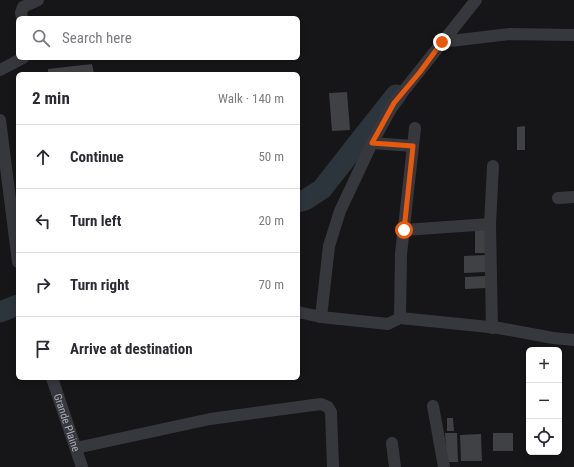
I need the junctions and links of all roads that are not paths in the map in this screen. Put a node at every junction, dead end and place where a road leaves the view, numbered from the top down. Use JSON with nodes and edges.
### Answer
{"nodes":[{"id":1,"x":38,"y":0,"type":"edge"},
{"id":2,"x":476,"y":0,"type":"edge"},
{"id":3,"x":22,"y":16,"type":"edge"},
{"id":4,"x":574,"y":35,"type":"edge"},
{"id":5,"x":442,"y":42,"type":"junction"},
{"id":6,"x":19,"y":60,"type":"edge"},
{"id":7,"x":0,"y":70,"type":"edge"},
{"id":8,"x":0,"y":120,"type":"edge"},
{"id":9,"x":415,"y":128,"type":"dead end"},
{"id":10,"x":372,"y":143,"type":"junction"},
{"id":11,"x":413,"y":146,"type":"junction"},
{"id":12,"x":493,"y":166,"type":"dead end"},
{"id":13,"x":574,"y":197,"type":"edge"},
{"id":14,"x":558,"y":198,"type":"dead end"},
{"id":15,"x":490,"y":224,"type":"junction"},
{"id":16,"x":404,"y":230,"type":"junction"},
{"id":17,"x":16,"y":246,"type":"edge"},
{"id":18,"x":300,"y":312,"type":"edge"},
{"id":19,"x":321,"y":317,"type":"junction"},
{"id":20,"x":400,"y":318,"type":"junction"},
{"id":21,"x":492,"y":328,"type":"junction"},
{"id":22,"x":574,"y":340,"type":"edge"},
{"id":23,"x":53,"y":380,"type":"edge"},
{"id":24,"x":433,"y":406,"type":"dead end"},
{"id":25,"x":392,"y":443,"type":"dead end"},
{"id":26,"x":76,"y":448,"type":"junction"},
{"id":27,"x":82,"y":467,"type":"edge"},
{"id":28,"x":333,"y":467,"type":"edge"},
{"id":29,"x":395,"y":467,"type":"edge"},
{"id":30,"x":444,"y":467,"type":"edge"}],
"edges":[{"from":1,"to":3,"type":"street"},
{"from":2,"to":5,"type":"street"},
{"from":4,"to":5,"type":"street"},
{"from":5,"to":10,"type":"street"},
{"from":6,"to":7,"type":"street"},
{"from":8,"to":17,"type":"street"},
{"from":9,"to":11,"type":"street"},
{"from":10,"to":11,"type":"street"},
{"from":10,"to":19,"type":"street"},
{"from":11,"to":16,"type":"street"},
{"from":12,"to":15,"type":"street"},
{"from":13,"to":14,"type":"street"},
{"from":15,"to":16,"type":"street"},
{"from":15,"to":21,"type":"street"},
{"from":16,"to":20,"type":"street"},
{"from":18,"to":19,"type":"street"},
{"from":19,"to":20,"type":"street"},
{"from":20,"to":21,"type":"street"},
{"from":21,"to":22,"type":"street"},
{"from":23,"to":26,"type":"street","name":"Grande Plaine"},
{"from":24,"to":30,"type":"street"},
{"from":25,"to":29,"type":"street"},
{"from":26,"to":27,"type":"street","name":"Grande Plaine"},
{"from":26,"to":28,"type":"street"}]}
